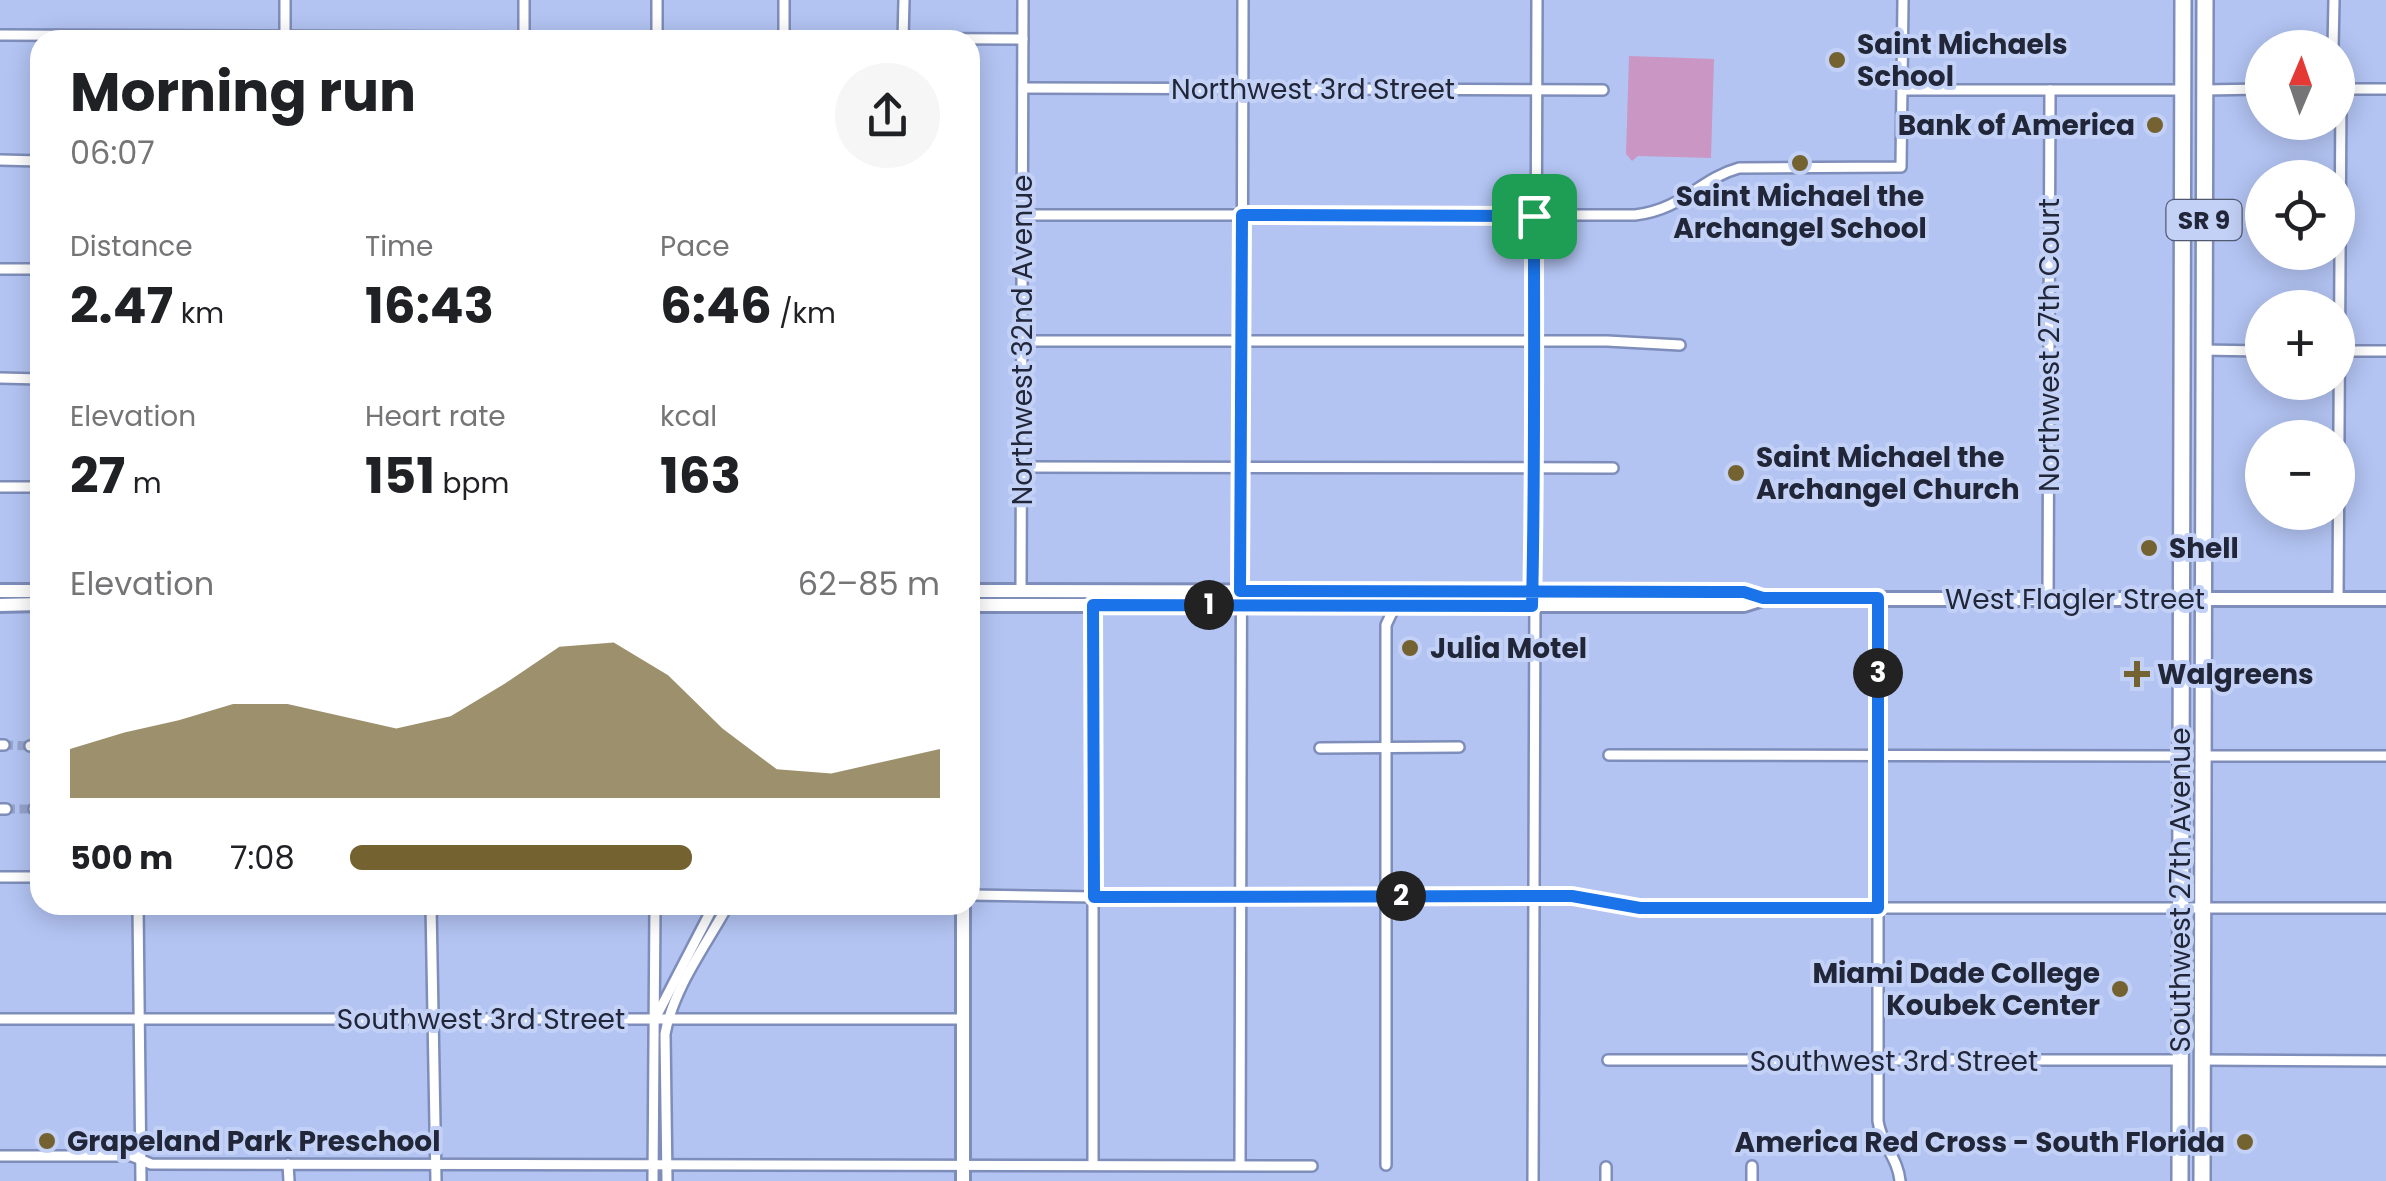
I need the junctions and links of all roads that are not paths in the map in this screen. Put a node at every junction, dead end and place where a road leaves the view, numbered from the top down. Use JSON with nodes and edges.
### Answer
{"nodes":[{"id":1,"x":285,"y":0,"type":"edge"},
{"id":2,"x":524,"y":0,"type":"edge"},
{"id":3,"x":657,"y":0,"type":"edge"},
{"id":4,"x":784,"y":0,"type":"edge"},
{"id":5,"x":904,"y":0,"type":"edge"},
{"id":6,"x":1023,"y":0,"type":"edge"},
{"id":7,"x":1243,"y":0,"type":"edge"},
{"id":8,"x":1537,"y":0,"type":"edge"},
{"id":9,"x":1904,"y":0,"type":"edge"},
{"id":10,"x":2204,"y":0,"type":"edge"},
{"id":11,"x":2334,"y":0,"type":"edge"},
{"id":12,"x":2183,"y":6,"type":"edge"},
{"id":13,"x":285,"y":30,"type":"edge"},
{"id":14,"x":524,"y":30,"type":"edge"},
{"id":15,"x":657,"y":30,"type":"edge"},
{"id":16,"x":784,"y":30,"type":"edge"},
{"id":17,"x":904,"y":30,"type":"edge"},
{"id":18,"x":2333,"y":30,"type":"edge"},
{"id":19,"x":0,"y":35,"type":"edge"},
{"id":20,"x":30,"y":35,"type":"edge"},
{"id":21,"x":980,"y":39,"type":"edge"},
{"id":22,"x":1023,"y":39,"type":"junction"},
{"id":23,"x":1022,"y":88,"type":"junction"},
{"id":24,"x":1242,"y":89,"type":"junction"},
{"id":25,"x":2245,"y":89,"type":"edge"},
{"id":26,"x":2355,"y":89,"type":"edge"},
{"id":27,"x":2386,"y":89,"type":"edge"},
{"id":28,"x":1536,"y":90,"type":"junction"},
{"id":29,"x":1603,"y":90,"type":"dead end"},
{"id":30,"x":1902,"y":90,"type":"junction"},
{"id":31,"x":2050,"y":90,"type":"junction"},
{"id":32,"x":2182,"y":90,"type":"junction"},
{"id":33,"x":2205,"y":90,"type":"junction"},
{"id":34,"x":2339,"y":140,"type":"edge"},
{"id":35,"x":0,"y":160,"type":"edge"},
{"id":36,"x":30,"y":161,"type":"edge"},
{"id":37,"x":2205,"y":176,"type":"junction"},
{"id":38,"x":1022,"y":215,"type":"junction"},
{"id":39,"x":1242,"y":215,"type":"junction"},
{"id":40,"x":1534,"y":216,"type":"junction"},
{"id":41,"x":0,"y":269,"type":"edge"},
{"id":42,"x":30,"y":270,"type":"edge"},
{"id":43,"x":2338,"y":290,"type":"edge"},
{"id":44,"x":2180,"y":330,"type":"junction"},
{"id":45,"x":1021,"y":341,"type":"junction"},
{"id":46,"x":1241,"y":342,"type":"junction"},
{"id":47,"x":1534,"y":342,"type":"junction"},
{"id":48,"x":1680,"y":345,"type":"dead end"},
{"id":49,"x":2202,"y":350,"type":"junction"},
{"id":50,"x":2355,"y":350,"type":"edge"},
{"id":51,"x":2245,"y":351,"type":"edge"},
{"id":52,"x":2386,"y":351,"type":"edge"},
{"id":53,"x":2180,"y":365,"type":"junction"},
{"id":54,"x":0,"y":378,"type":"edge"},
{"id":55,"x":30,"y":379,"type":"edge"},
{"id":56,"x":2338,"y":400,"type":"edge"},
{"id":57,"x":1021,"y":467,"type":"junction"},
{"id":58,"x":1241,"y":468,"type":"junction"},
{"id":59,"x":1534,"y":468,"type":"junction"},
{"id":60,"x":1613,"y":468,"type":"dead end"},
{"id":61,"x":0,"y":487,"type":"edge"},
{"id":62,"x":30,"y":487,"type":"edge"},
{"id":63,"x":0,"y":590,"type":"edge"},
{"id":64,"x":30,"y":590,"type":"edge"},
{"id":65,"x":980,"y":591,"type":"edge"},
{"id":66,"x":1020,"y":591,"type":"junction"},
{"id":67,"x":1676,"y":592,"type":"junction"},
{"id":68,"x":1241,"y":598,"type":"junction"},
{"id":69,"x":1533,"y":598,"type":"junction"},
{"id":70,"x":1763,"y":598,"type":"junction"},
{"id":71,"x":1878,"y":598,"type":"junction"},
{"id":72,"x":2048,"y":599,"type":"junction"},
{"id":73,"x":2180,"y":599,"type":"junction"},
{"id":74,"x":2202,"y":599,"type":"junction"},
{"id":75,"x":2338,"y":599,"type":"junction"},
{"id":76,"x":2386,"y":599,"type":"edge"},
{"id":77,"x":6,"y":604,"type":"edge"},
{"id":78,"x":980,"y":605,"type":"edge"},
{"id":79,"x":1031,"y":605,"type":"junction"},
{"id":80,"x":1093,"y":605,"type":"junction"},
{"id":81,"x":1651,"y":605,"type":"junction"},
{"id":82,"x":1374,"y":606,"type":"junction"},
{"id":83,"x":1395,"y":606,"type":"junction"},
{"id":84,"x":0,"y":614,"type":"edge"},
{"id":85,"x":1386,"y":626,"type":"junction"},
{"id":86,"x":1386,"y":747,"type":"junction"},
{"id":87,"x":1459,"y":747,"type":"dead end"},
{"id":88,"x":1320,"y":748,"type":"dead end"},
{"id":89,"x":1609,"y":755,"type":"dead end"},
{"id":90,"x":1878,"y":756,"type":"junction"},
{"id":91,"x":2180,"y":756,"type":"junction"},
{"id":92,"x":2202,"y":756,"type":"junction"},
{"id":93,"x":2386,"y":756,"type":"edge"},
{"id":94,"x":0,"y":877,"type":"edge"},
{"id":95,"x":30,"y":877,"type":"edge"},
{"id":96,"x":980,"y":894,"type":"edge"},
{"id":97,"x":1386,"y":896,"type":"junction"},
{"id":98,"x":1533,"y":896,"type":"junction"},
{"id":99,"x":1094,"y":897,"type":"junction"},
{"id":100,"x":1241,"y":897,"type":"junction"},
{"id":101,"x":1878,"y":908,"type":"junction"},
{"id":102,"x":2180,"y":908,"type":"junction"},
{"id":103,"x":2202,"y":908,"type":"junction"},
{"id":104,"x":2386,"y":908,"type":"edge"},
{"id":105,"x":138,"y":915,"type":"edge"},
{"id":106,"x":431,"y":915,"type":"edge"},
{"id":107,"x":656,"y":915,"type":"edge"},
{"id":108,"x":707,"y":915,"type":"edge"},
{"id":109,"x":722,"y":915,"type":"edge"},
{"id":110,"x":963,"y":915,"type":"edge"},
{"id":111,"x":656,"y":960,"type":"junction"},
{"id":112,"x":671,"y":967,"type":"junction"},
{"id":113,"x":0,"y":1018,"type":"edge"},
{"id":114,"x":138,"y":1019,"type":"junction"},
{"id":115,"x":656,"y":1019,"type":"junction"},
{"id":116,"x":668,"y":1019,"type":"junction"},
{"id":117,"x":963,"y":1019,"type":"junction"},
{"id":118,"x":434,"y":1020,"type":"junction"},
{"id":119,"x":2180,"y":1033,"type":"junction"},
{"id":120,"x":1608,"y":1060,"type":"dead end"},
{"id":121,"x":2180,"y":1060,"type":"junction"},
{"id":122,"x":2202,"y":1060,"type":"junction"},
{"id":123,"x":1878,"y":1061,"type":"junction"},
{"id":124,"x":2386,"y":1061,"type":"edge"},
{"id":125,"x":2202,"y":1086,"type":"junction"},
{"id":126,"x":0,"y":1156,"type":"edge"},
{"id":127,"x":141,"y":1160,"type":"junction"},
{"id":128,"x":288,"y":1164,"type":"junction"},
{"id":129,"x":436,"y":1165,"type":"junction"},
{"id":130,"x":1093,"y":1165,"type":"junction"},
{"id":131,"x":1240,"y":1165,"type":"junction"},
{"id":132,"x":1386,"y":1165,"type":"dead end"},
{"id":133,"x":653,"y":1166,"type":"junction"},
{"id":134,"x":666,"y":1166,"type":"junction"},
{"id":135,"x":1312,"y":1166,"type":"dead end"},
{"id":136,"x":1752,"y":1166,"type":"dead end"},
{"id":137,"x":1606,"y":1167,"type":"dead end"},
{"id":138,"x":962,"y":1174,"type":"edge"},
{"id":139,"x":141,"y":1181,"type":"edge"},
{"id":140,"x":289,"y":1181,"type":"edge"},
{"id":141,"x":436,"y":1181,"type":"edge"},
{"id":142,"x":653,"y":1181,"type":"edge"},
{"id":143,"x":667,"y":1181,"type":"edge"},
{"id":144,"x":1532,"y":1181,"type":"edge"},
{"id":145,"x":1606,"y":1181,"type":"edge"},
{"id":146,"x":1752,"y":1181,"type":"edge"},
{"id":147,"x":1900,"y":1181,"type":"edge"},
{"id":148,"x":2180,"y":1181,"type":"edge"},
{"id":149,"x":2202,"y":1181,"type":"edge"}],
"edges":[{"from":1,"to":13,"type":"street"},
{"from":2,"to":14,"type":"street"},
{"from":3,"to":15,"type":"street"},
{"from":4,"to":16,"type":"street"},
{"from":5,"to":17,"type":"street"},
{"from":6,"to":22,"type":"street"},
{"from":7,"to":24,"type":"street"},
{"from":8,"to":28,"type":"street"},
{"from":9,"to":30,"type":"street"},
{"from":10,"to":33,"type":"highway","number":"SR 9"},
{"from":11,"to":18,"type":"street"},
{"from":12,"to":32,"type":"highway","number":"SR 9"},
{"from":12,"to":33,"type":"highway"},
{"from":19,"to":20,"type":"street"},
{"from":21,"to":22,"type":"street"},
{"from":22,"to":23,"type":"street","name":"Northwest 32nd Avenue"},
{"from":23,"to":24,"type":"street","name":"Northwest 3rd Street"},
{"from":23,"to":38,"type":"street","name":"Northwest 32nd Avenue"},
{"from":24,"to":28,"type":"street","name":"Northwest 3rd Street"},
{"from":24,"to":39,"type":"street"},
{"from":25,"to":33,"type":"street"},
{"from":26,"to":27,"type":"street"},
{"from":28,"to":29,"type":"street","name":"Northwest 3rd Street"},
{"from":28,"to":40,"type":"street"},
{"from":30,"to":31,"type":"street"},
{"from":30,"to":40,"type":"street"},
{"from":31,"to":32,"type":"street"},
{"from":31,"to":72,"type":"street","name":"Northwest 27th Court"},
{"from":32,"to":37,"type":"highway"},
{"from":32,"to":44,"type":"highway","number":"SR 9"},
{"from":33,"to":37,"type":"highway","number":"SR 9"},
{"from":34,"to":43,"type":"street"},
{"from":35,"to":36,"type":"street"},
{"from":37,"to":49,"type":"highway","number":"SR 9"},
{"from":38,"to":39,"type":"street"},
{"from":38,"to":45,"type":"street","name":"Northwest 32nd Avenue"},
{"from":39,"to":40,"type":"street"},
{"from":39,"to":46,"type":"street"},
{"from":40,"to":47,"type":"street"},
{"from":41,"to":42,"type":"street"},
{"from":44,"to":49,"type":"highway"},
{"from":44,"to":53,"type":"highway","number":"SR 9"},
{"from":45,"to":46,"type":"street"},
{"from":45,"to":57,"type":"street","name":"Northwest 32nd Avenue"},
{"from":46,"to":47,"type":"street"},
{"from":46,"to":58,"type":"street"},
{"from":47,"to":48,"type":"street"},
{"from":47,"to":59,"type":"street"},
{"from":49,"to":51,"type":"street"},
{"from":49,"to":53,"type":"highway"},
{"from":49,"to":74,"type":"highway","number":"SR 9"},
{"from":50,"to":52,"type":"street"},
{"from":53,"to":73,"type":"highway","number":"SR 9"},
{"from":54,"to":55,"type":"street"},
{"from":56,"to":75,"type":"street"},
{"from":57,"to":58,"type":"street"},
{"from":57,"to":66,"type":"street","name":"Northwest 32nd Avenue"},
{"from":58,"to":59,"type":"street"},
{"from":58,"to":68,"type":"street"},
{"from":59,"to":60,"type":"street"},
{"from":59,"to":69,"type":"street"},
{"from":61,"to":62,"type":"street"},
{"from":63,"to":64,"type":"main road"},
{"from":65,"to":66,"type":"main road","name":"West Flagler Street"},
{"from":66,"to":68,"type":"main road","name":"West Flagler Street"},
{"from":66,"to":79,"type":"main road"},
{"from":67,"to":69,"type":"main road","name":"West Flagler Street"},
{"from":67,"to":70,"type":"main road","name":"West Flagler Street"},
{"from":67,"to":81,"type":"main road"},
{"from":68,"to":69,"type":"main road","name":"West Flagler Street"},
{"from":68,"to":80,"type":"main road","name":"West Flagler Street"},
{"from":68,"to":82,"type":"main road","name":"West Flagler Street"},
{"from":68,"to":100,"type":"street"},
{"from":69,"to":81,"type":"main road","name":"West Flagler Street"},
{"from":69,"to":83,"type":"main road","name":"West Flagler Street"},
{"from":69,"to":98,"type":"street"},
{"from":70,"to":71,"type":"main road","name":"West Flagler Street"},
{"from":70,"to":81,"type":"main road","name":"West Flagler Street"},
{"from":71,"to":72,"type":"main road","name":"West Flagler Street"},
{"from":71,"to":90,"type":"street"},
{"from":72,"to":73,"type":"main road","name":"West Flagler Street"},
{"from":73,"to":74,"type":"main road","name":"West Flagler Street"},
{"from":73,"to":91,"type":"highway","name":"Southwest 27th Avenue","number":"SR 9"},
{"from":74,"to":75,"type":"main road","name":"West Flagler Street"},
{"from":74,"to":92,"type":"highway","name":"Southwest 27th Avenue","number":"SR 9"},
{"from":75,"to":76,"type":"main road","name":"West Flagler Street"},
{"from":77,"to":84,"type":"main road"},
{"from":78,"to":79,"type":"main road","name":"West Flagler Street"},
{"from":79,"to":80,"type":"main road","name":"West Flagler Street"},
{"from":80,"to":99,"type":"street"},
{"from":82,"to":83,"type":"main road","name":"West Flagler Street"},
{"from":82,"to":85,"type":"street"},
{"from":83,"to":85,"type":"street"},
{"from":85,"to":86,"type":"street"},
{"from":86,"to":87,"type":"street"},
{"from":86,"to":88,"type":"street"},
{"from":86,"to":97,"type":"street"},
{"from":89,"to":90,"type":"street"},
{"from":90,"to":91,"type":"street"},
{"from":90,"to":101,"type":"street"},
{"from":91,"to":102,"type":"highway","name":"Southwest 27th Avenue","number":"SR 9"},
{"from":92,"to":93,"type":"street"},
{"from":92,"to":103,"type":"highway","name":"Southwest 27th Avenue","number":"SR 9"},
{"from":94,"to":95,"type":"street"},
{"from":96,"to":99,"type":"street"},
{"from":97,"to":98,"type":"street"},
{"from":97,"to":100,"type":"street"},
{"from":97,"to":132,"type":"street"},
{"from":98,"to":101,"type":"street"},
{"from":98,"to":144,"type":"street"},
{"from":99,"to":100,"type":"street"},
{"from":99,"to":130,"type":"street"},
{"from":100,"to":131,"type":"street"},
{"from":101,"to":102,"type":"street"},
{"from":101,"to":123,"type":"street"},
{"from":102,"to":103,"type":"street"},
{"from":102,"to":119,"type":"highway","name":"Southwest 27th Avenue","number":"SR 9"},
{"from":103,"to":104,"type":"street"},
{"from":103,"to":122,"type":"highway","name":"Southwest 27th Avenue","number":"SR 9"},
{"from":105,"to":114,"type":"street"},
{"from":106,"to":118,"type":"street"},
{"from":107,"to":111,"type":"street"},
{"from":108,"to":112,"type":"street"},
{"from":109,"to":116,"type":"street"},
{"from":110,"to":117,"type":"main road"},
{"from":111,"to":112,"type":"street"},
{"from":111,"to":115,"type":"street"},
{"from":112,"to":115,"type":"street"},
{"from":113,"to":114,"type":"street","name":"Southwest 3rd Street"},
{"from":114,"to":118,"type":"street","name":"Southwest 3rd Street"},
{"from":114,"to":127,"type":"street"},
{"from":115,"to":116,"type":"street","name":"Southwest 3rd Street"},
{"from":115,"to":118,"type":"street","name":"Southwest 3rd Street"},
{"from":115,"to":133,"type":"street"},
{"from":116,"to":117,"type":"street","name":"Southwest 3rd Street"},
{"from":116,"to":134,"type":"street"},
{"from":117,"to":138,"type":"main road"},
{"from":118,"to":129,"type":"street"},
{"from":119,"to":121,"type":"highway","name":"Southwest 27th Avenue","number":"SR 9"},
{"from":119,"to":122,"type":"highway"},
{"from":120,"to":123,"type":"street","name":"Southwest 3rd Street"},
{"from":121,"to":123,"type":"street","name":"Southwest 3rd Street"},
{"from":121,"to":125,"type":"highway"},
{"from":121,"to":148,"type":"highway","name":"Southwest 27th Avenue","number":"SR 9"},
{"from":122,"to":124,"type":"street"},
{"from":122,"to":125,"type":"highway","name":"Southwest 27th Avenue","number":"SR 9"},
{"from":123,"to":147,"type":"street"},
{"from":125,"to":149,"type":"highway","name":"Southwest 27th Avenue","number":"SR 9"},
{"from":126,"to":127,"type":"street"},
{"from":127,"to":128,"type":"street"},
{"from":127,"to":139,"type":"street"},
{"from":128,"to":129,"type":"street"},
{"from":128,"to":140,"type":"street"},
{"from":129,"to":133,"type":"street"},
{"from":129,"to":141,"type":"street"},
{"from":130,"to":131,"type":"street"},
{"from":130,"to":138,"type":"street"},
{"from":131,"to":135,"type":"street"},
{"from":133,"to":134,"type":"street"},
{"from":133,"to":142,"type":"street"},
{"from":134,"to":138,"type":"street"},
{"from":134,"to":143,"type":"street"},
{"from":136,"to":146,"type":"street"},
{"from":137,"to":145,"type":"street"}]}
